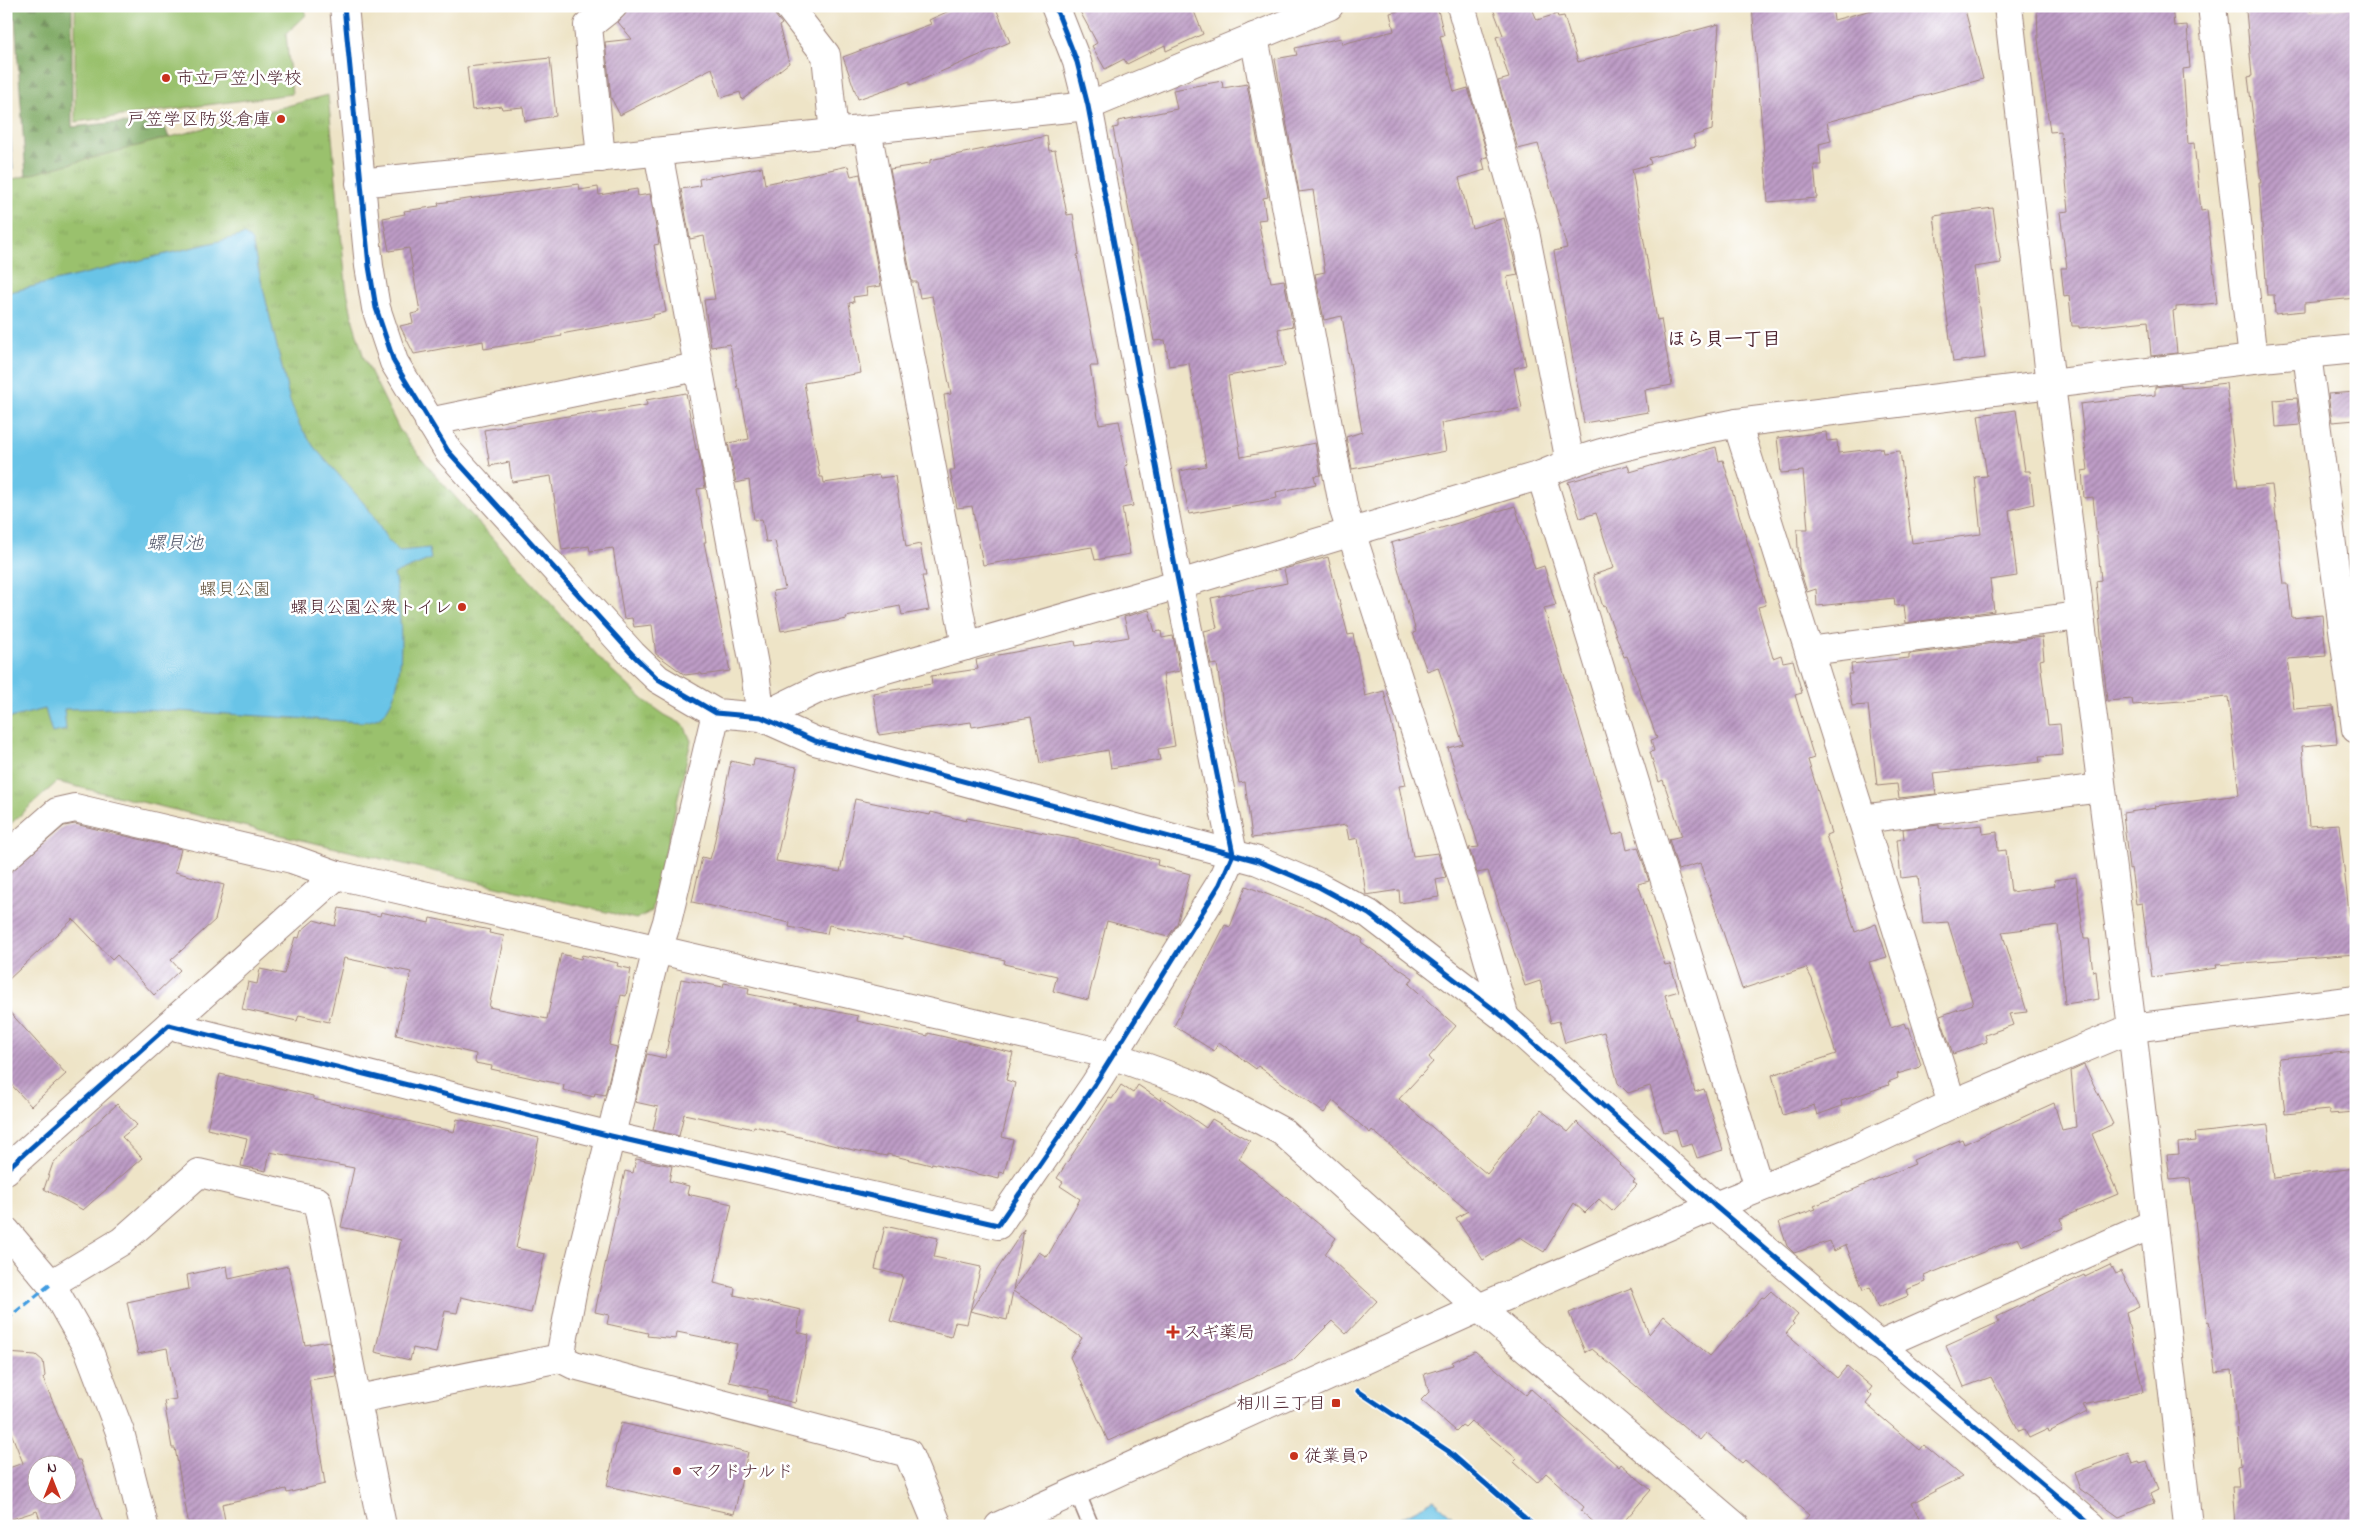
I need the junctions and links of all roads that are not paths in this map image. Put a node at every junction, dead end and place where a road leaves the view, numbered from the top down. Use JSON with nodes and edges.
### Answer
{"nodes":[{"id":1,"x":344,"y":6,"type":"edge"},
{"id":2,"x":613,"y":6,"type":"edge"},
{"id":3,"x":788,"y":6,"type":"edge"},
{"id":4,"x":1055,"y":6,"type":"edge"},
{"id":5,"x":1329,"y":6,"type":"edge"},
{"id":6,"x":1461,"y":6,"type":"edge"},
{"id":7,"x":2008,"y":6,"type":"edge"},
{"id":8,"x":2212,"y":6,"type":"edge"},
{"id":9,"x":1254,"y":37,"type":"junction"},
{"id":10,"x":1088,"y":106,"type":"junction"},
{"id":11,"x":868,"y":130,"type":"junction"},
{"id":12,"x":834,"y":134,"type":"junction"},
{"id":13,"x":658,"y":152,"type":"junction"},
{"id":14,"x":601,"y":158,"type":"junction"},
{"id":15,"x":360,"y":184,"type":"junction"},
{"id":16,"x":2356,"y":349,"type":"edge"},
{"id":17,"x":2307,"y":354,"type":"junction"},
{"id":18,"x":2253,"y":359,"type":"junction"},
{"id":19,"x":697,"y":367,"type":"junction"},
{"id":20,"x":2051,"y":386,"type":"junction"},
{"id":21,"x":429,"y":422,"type":"junction"},
{"id":22,"x":1737,"y":423,"type":"junction"},
{"id":23,"x":1570,"y":462,"type":"junction"},
{"id":24,"x":1541,"y":475,"type":"junction"},
{"id":25,"x":1352,"y":532,"type":"junction"},
{"id":26,"x":1178,"y":584,"type":"junction"},
{"id":27,"x":2079,"y":616,"type":"junction"},
{"id":28,"x":966,"y":646,"type":"junction"},
{"id":29,"x":1809,"y":650,"type":"junction"},
{"id":30,"x":716,"y":713,"type":"junction"},
{"id":31,"x":761,"y":718,"type":"junction"},
{"id":32,"x":2356,"y":729,"type":"edge"},
{"id":33,"x":2101,"y":788,"type":"junction"},
{"id":34,"x":1862,"y":819,"type":"junction"},
{"id":35,"x":1233,"y":854,"type":"junction"},
{"id":36,"x":6,"y":858,"type":"edge"},
{"id":37,"x":337,"y":875,"type":"junction"},
{"id":38,"x":658,"y":951,"type":"junction"},
{"id":39,"x":2356,"y":1000,"type":"edge"},
{"id":40,"x":1505,"y":1018,"type":"junction"},
{"id":41,"x":169,"y":1025,"type":"junction"},
{"id":42,"x":2132,"y":1028,"type":"junction"},
{"id":43,"x":1112,"y":1055,"type":"junction"},
{"id":44,"x":1952,"y":1104,"type":"junction"},
{"id":45,"x":611,"y":1136,"type":"junction"},
{"id":46,"x":6,"y":1170,"type":"edge"},
{"id":47,"x":1759,"y":1188,"type":"junction"},
{"id":48,"x":1715,"y":1206,"type":"junction"},
{"id":49,"x":2153,"y":1224,"type":"junction"},
{"id":50,"x":6,"y":1232,"type":"edge"},
{"id":51,"x":51,"y":1284,"type":"junction"},
{"id":52,"x":1479,"y":1308,"type":"junction"},
{"id":53,"x":1878,"y":1346,"type":"junction"},
{"id":54,"x":560,"y":1358,"type":"junction"},
{"id":55,"x":358,"y":1399,"type":"junction"},
{"id":56,"x":1077,"y":1492,"type":"junction"},
{"id":57,"x":144,"y":1526,"type":"edge"},
{"id":58,"x":382,"y":1526,"type":"edge"},
{"id":59,"x":938,"y":1526,"type":"edge"},
{"id":60,"x":999,"y":1526,"type":"edge"},
{"id":61,"x":1091,"y":1526,"type":"edge"},
{"id":62,"x":1735,"y":1526,"type":"edge"},
{"id":63,"x":2092,"y":1526,"type":"edge"},
{"id":64,"x":2188,"y":1526,"type":"edge"}],
"edges":[{"from":1,"to":15,"type":"street"},
{"from":2,"to":14,"type":"street"},
{"from":3,"to":12,"type":"street"},
{"from":4,"to":10,"type":"street"},
{"from":5,"to":9,"type":"street"},
{"from":6,"to":23,"type":"street"},
{"from":7,"to":20,"type":"street"},
{"from":8,"to":18,"type":"street"},
{"from":9,"to":10,"type":"street"},
{"from":9,"to":25,"type":"street"},
{"from":10,"to":11,"type":"street"},
{"from":10,"to":26,"type":"street"},
{"from":11,"to":12,"type":"street"},
{"from":11,"to":28,"type":"street"},
{"from":12,"to":13,"type":"street"},
{"from":13,"to":14,"type":"street"},
{"from":13,"to":19,"type":"street"},
{"from":14,"to":15,"type":"street"},
{"from":15,"to":21,"type":"street"},
{"from":16,"to":17,"type":"street"},
{"from":17,"to":18,"type":"street"},
{"from":17,"to":32,"type":"street"},
{"from":18,"to":20,"type":"street"},
{"from":19,"to":21,"type":"street"},
{"from":19,"to":31,"type":"street"},
{"from":20,"to":22,"type":"street"},
{"from":20,"to":27,"type":"street"},
{"from":21,"to":30,"type":"street"},
{"from":22,"to":23,"type":"street"},
{"from":22,"to":29,"type":"street"},
{"from":23,"to":24,"type":"street"},
{"from":24,"to":25,"type":"street"},
{"from":24,"to":47,"type":"street"},
{"from":25,"to":26,"type":"street"},
{"from":25,"to":40,"type":"street"},
{"from":26,"to":28,"type":"street"},
{"from":26,"to":35,"type":"street"},
{"from":27,"to":29,"type":"street"},
{"from":27,"to":33,"type":"street"},
{"from":28,"to":31,"type":"street"},
{"from":29,"to":34,"type":"street"},
{"from":30,"to":31,"type":"street"},
{"from":30,"to":38,"type":"street"},
{"from":31,"to":35,"type":"street"},
{"from":33,"to":34,"type":"street"},
{"from":33,"to":42,"type":"street"},
{"from":34,"to":44,"type":"street"},
{"from":35,"to":40,"type":"street"},
{"from":35,"to":43,"type":"street"},
{"from":36,"to":37,"type":"street"},
{"from":37,"to":38,"type":"street"},
{"from":37,"to":41,"type":"street"},
{"from":38,"to":43,"type":"street"},
{"from":38,"to":45,"type":"street"},
{"from":39,"to":42,"type":"street"},
{"from":40,"to":48,"type":"street"},
{"from":41,"to":45,"type":"street"},
{"from":41,"to":46,"type":"street"},
{"from":42,"to":44,"type":"street"},
{"from":42,"to":49,"type":"street"},
{"from":43,"to":45,"type":"street"},
{"from":43,"to":52,"type":"street"},
{"from":44,"to":47,"type":"street"},
{"from":45,"to":54,"type":"street"},
{"from":47,"to":48,"type":"street"},
{"from":48,"to":52,"type":"street"},
{"from":48,"to":53,"type":"street"},
{"from":49,"to":53,"type":"street"},
{"from":49,"to":64,"type":"street"},
{"from":50,"to":51,"type":"street"},
{"from":51,"to":55,"type":"street"},
{"from":51,"to":57,"type":"street"},
{"from":52,"to":56,"type":"street"},
{"from":52,"to":62,"type":"street"},
{"from":53,"to":63,"type":"street"},
{"from":54,"to":55,"type":"street"},
{"from":54,"to":59,"type":"street"},
{"from":55,"to":58,"type":"street"},
{"from":56,"to":60,"type":"street"},
{"from":56,"to":61,"type":"lane"}]}
